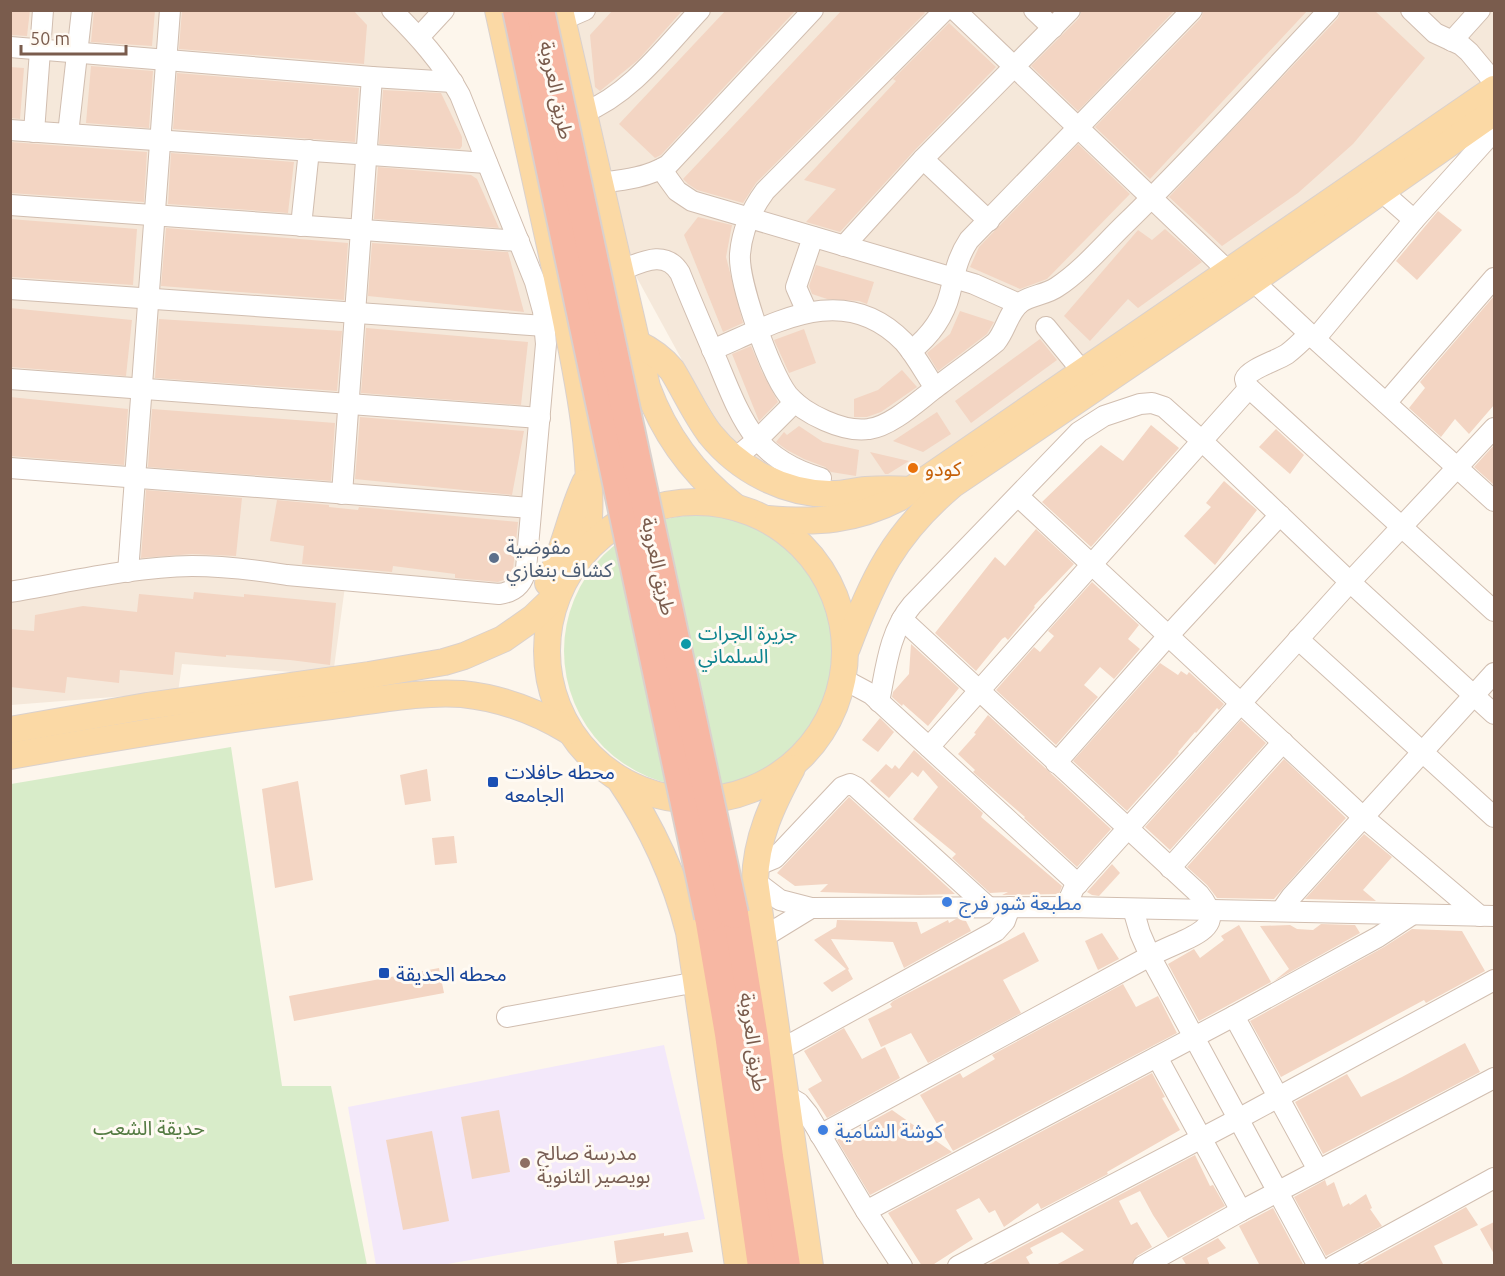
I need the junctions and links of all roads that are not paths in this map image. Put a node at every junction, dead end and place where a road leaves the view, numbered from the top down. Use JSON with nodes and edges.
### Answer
{"nodes":[{"id":1,"x":43,"y":10,"type":"edge"},
{"id":2,"x":82,"y":10,"type":"edge"},
{"id":3,"x":170,"y":10,"type":"edge"},
{"id":4,"x":392,"y":10,"type":"edge"},
{"id":5,"x":444,"y":10,"type":"edge"},
{"id":6,"x":498,"y":10,"type":"edge"},
{"id":7,"x":517,"y":10,"type":"edge"},
{"id":8,"x":700,"y":10,"type":"edge"},
{"id":9,"x":813,"y":10,"type":"edge"},
{"id":10,"x":945,"y":10,"type":"edge"},
{"id":11,"x":955,"y":10,"type":"edge"},
{"id":12,"x":1034,"y":10,"type":"edge"},
{"id":13,"x":1070,"y":10,"type":"edge"},
{"id":14,"x":1192,"y":10,"type":"edge"},
{"id":15,"x":1329,"y":10,"type":"edge"},
{"id":16,"x":1411,"y":10,"type":"edge"},
{"id":17,"x":1480,"y":10,"type":"edge"},
{"id":18,"x":562,"y":13,"type":"edge"},
{"id":19,"x":1053,"y":28,"type":"junction"},
{"id":20,"x":419,"y":37,"type":"junction"},
{"id":21,"x":1452,"y":41,"type":"junction"},
{"id":22,"x":10,"y":47,"type":"edge"},
{"id":23,"x":41,"y":50,"type":"junction"},
{"id":24,"x":78,"y":53,"type":"junction"},
{"id":25,"x":166,"y":60,"type":"junction"},
{"id":26,"x":1014,"y":67,"type":"junction"},
{"id":27,"x":372,"y":77,"type":"junction"},
{"id":28,"x":453,"y":82,"type":"junction"},
{"id":29,"x":1494,"y":82,"type":"edge"},
{"id":30,"x":1494,"y":89,"type":"edge"},
{"id":31,"x":1494,"y":112,"type":"edge"},
{"id":32,"x":583,"y":113,"type":"junction"},
{"id":33,"x":1079,"y":129,"type":"junction"},
{"id":34,"x":10,"y":130,"type":"edge"},
{"id":35,"x":1494,"y":131,"type":"edge"},
{"id":36,"x":34,"y":132,"type":"junction"},
{"id":37,"x":68,"y":134,"type":"junction"},
{"id":38,"x":160,"y":141,"type":"junction"},
{"id":39,"x":309,"y":150,"type":"junction"},
{"id":40,"x":367,"y":154,"type":"junction"},
{"id":41,"x":922,"y":159,"type":"junction"},
{"id":42,"x":487,"y":163,"type":"junction"},
{"id":43,"x":661,"y":169,"type":"junction"},
{"id":44,"x":599,"y":183,"type":"junction"},
{"id":45,"x":1381,"y":191,"type":"junction"},
{"id":46,"x":1152,"y":198,"type":"junction"},
{"id":47,"x":10,"y":205,"type":"edge"},
{"id":48,"x":154,"y":215,"type":"junction"},
{"id":49,"x":748,"y":218,"type":"junction"},
{"id":50,"x":1414,"y":220,"type":"junction"},
{"id":51,"x":989,"y":221,"type":"junction"},
{"id":52,"x":302,"y":226,"type":"junction"},
{"id":53,"x":362,"y":230,"type":"junction"},
{"id":54,"x":813,"y":237,"type":"junction"},
{"id":55,"x":519,"y":241,"type":"junction"},
{"id":56,"x":844,"y":246,"type":"junction"},
{"id":57,"x":620,"y":271,"type":"junction"},
{"id":58,"x":1227,"y":271,"type":"junction"},
{"id":59,"x":952,"y":278,"type":"junction"},
{"id":60,"x":1494,"y":278,"type":"edge"},
{"id":61,"x":1253,"y":281,"type":"junction"},
{"id":62,"x":10,"y":289,"type":"edge"},
{"id":63,"x":148,"y":299,"type":"junction"},
{"id":64,"x":1019,"y":304,"type":"junction"},
{"id":65,"x":807,"y":312,"type":"junction"},
{"id":66,"x":356,"y":313,"type":"junction"},
{"id":67,"x":545,"y":326,"type":"junction"},
{"id":68,"x":1046,"y":327,"type":"dead end"},
{"id":69,"x":759,"y":330,"type":"junction"},
{"id":70,"x":1312,"y":337,"type":"junction"},
{"id":71,"x":636,"y":343,"type":"junction"},
{"id":72,"x":712,"y":350,"type":"junction"},
{"id":73,"x":911,"y":351,"type":"junction"},
{"id":74,"x":1082,"y":371,"type":"junction"},
{"id":75,"x":10,"y":380,"type":"edge"},
{"id":76,"x":934,"y":388,"type":"junction"},
{"id":77,"x":1249,"y":388,"type":"junction"},
{"id":78,"x":141,"y":389,"type":"junction"},
{"id":79,"x":795,"y":402,"type":"junction"},
{"id":80,"x":1386,"y":403,"type":"junction"},
{"id":81,"x":349,"y":404,"type":"junction"},
{"id":82,"x":540,"y":418,"type":"junction"},
{"id":83,"x":662,"y":423,"type":"junction"},
{"id":84,"x":1494,"y":428,"type":"edge"},
{"id":85,"x":757,"y":440,"type":"junction"},
{"id":86,"x":1202,"y":441,"type":"junction"},
{"id":87,"x":734,"y":459,"type":"junction"},
{"id":88,"x":589,"y":467,"type":"junction"},
{"id":89,"x":1458,"y":467,"type":"junction"},
{"id":90,"x":10,"y":468,"type":"edge"},
{"id":91,"x":134,"y":478,"type":"junction"},
{"id":92,"x":820,"y":478,"type":"dead end"},
{"id":93,"x":912,"y":490,"type":"junction"},
{"id":94,"x":342,"y":494,"type":"junction"},
{"id":95,"x":1018,"y":496,"type":"junction"},
{"id":96,"x":1494,"y":501,"type":"edge"},
{"id":97,"x":734,"y":506,"type":"junction"},
{"id":98,"x":531,"y":508,"type":"junction"},
{"id":99,"x":1280,"y":515,"type":"junction"},
{"id":100,"x":768,"y":519,"type":"junction"},
{"id":101,"x":1402,"y":526,"type":"junction"},
{"id":102,"x":587,"y":549,"type":"junction"},
{"id":103,"x":1092,"y":565,"type":"junction"},
{"id":104,"x":128,"y":572,"type":"junction"},
{"id":105,"x":1350,"y":582,"type":"junction"},
{"id":106,"x":10,"y":592,"type":"edge"},
{"id":107,"x":558,"y":594,"type":"junction"},
{"id":108,"x":1494,"y":611,"type":"edge"},
{"id":109,"x":902,"y":619,"type":"junction"},
{"id":110,"x":518,"y":629,"type":"junction"},
{"id":111,"x":1168,"y":636,"type":"junction"},
{"id":112,"x":1298,"y":639,"type":"junction"},
{"id":113,"x":845,"y":651,"type":"junction"},
{"id":114,"x":1494,"y":673,"type":"edge"},
{"id":115,"x":843,"y":678,"type":"junction"},
{"id":116,"x":979,"y":691,"type":"junction"},
{"id":117,"x":1474,"y":695,"type":"junction"},
{"id":118,"x":879,"y":702,"type":"junction"},
{"id":119,"x":1241,"y":703,"type":"junction"},
{"id":120,"x":1494,"y":714,"type":"edge"},
{"id":121,"x":10,"y":730,"type":"edge"},
{"id":122,"x":569,"y":731,"type":"junction"},
{"id":123,"x":1283,"y":742,"type":"junction"},
{"id":124,"x":929,"y":747,"type":"junction"},
{"id":125,"x":1421,"y":752,"type":"junction"},
{"id":126,"x":10,"y":756,"type":"edge"},
{"id":127,"x":796,"y":762,"type":"junction"},
{"id":128,"x":1056,"y":763,"type":"junction"},
{"id":129,"x":620,"y":780,"type":"junction"},
{"id":130,"x":1362,"y":816,"type":"junction"},
{"id":131,"x":1494,"y":817,"type":"edge"},
{"id":132,"x":1127,"y":830,"type":"junction"},
{"id":133,"x":1170,"y":868,"type":"junction"},
{"id":134,"x":1078,"y":885,"type":"junction"},
{"id":135,"x":679,"y":894,"type":"junction"},
{"id":136,"x":742,"y":895,"type":"junction"},
{"id":137,"x":988,"y":907,"type":"junction"},
{"id":138,"x":1069,"y":907,"type":"junction"},
{"id":139,"x":811,"y":908,"type":"junction"},
{"id":140,"x":1010,"y":908,"type":"junction"},
{"id":141,"x":1133,"y":909,"type":"junction"},
{"id":142,"x":1209,"y":911,"type":"junction"},
{"id":143,"x":1281,"y":911,"type":"junction"},
{"id":144,"x":1410,"y":916,"type":"junction"},
{"id":145,"x":1487,"y":916,"type":"edge"},
{"id":146,"x":762,"y":938,"type":"junction"},
{"id":147,"x":1150,"y":956,"type":"junction"},
{"id":148,"x":1494,"y":980,"type":"edge"},
{"id":149,"x":697,"y":982,"type":"junction"},
{"id":150,"x":1234,"y":1016,"type":"junction"},
{"id":151,"x":507,"y":1017,"type":"dead end"},
{"id":152,"x":1194,"y":1037,"type":"junction"},
{"id":153,"x":780,"y":1050,"type":"junction"},
{"id":154,"x":1156,"y":1057,"type":"junction"},
{"id":155,"x":1494,"y":1078,"type":"edge"},
{"id":156,"x":787,"y":1096,"type":"junction"},
{"id":157,"x":1278,"y":1097,"type":"junction"},
{"id":158,"x":1238,"y":1119,"type":"junction"},
{"id":159,"x":820,"y":1135,"type":"junction"},
{"id":160,"x":1200,"y":1139,"type":"junction"},
{"id":161,"x":1318,"y":1170,"type":"junction"},
{"id":162,"x":1494,"y":1178,"type":"edge"},
{"id":163,"x":1278,"y":1191,"type":"junction"},
{"id":164,"x":866,"y":1211,"type":"junction"},
{"id":165,"x":1241,"y":1211,"type":"junction"},
{"id":166,"x":738,"y":1266,"type":"edge"},
{"id":167,"x":762,"y":1266,"type":"edge"},
{"id":168,"x":786,"y":1266,"type":"edge"},
{"id":169,"x":810,"y":1266,"type":"edge"},
{"id":170,"x":902,"y":1266,"type":"edge"},
{"id":171,"x":958,"y":1266,"type":"edge"},
{"id":172,"x":1143,"y":1266,"type":"edge"},
{"id":173,"x":1318,"y":1266,"type":"edge"},
{"id":174,"x":1333,"y":1266,"type":"edge"}],
"edges":[{"from":1,"to":23,"type":"street"},
{"from":2,"to":24,"type":"street"},
{"from":3,"to":25,"type":"street"},
{"from":4,"to":20,"type":"street"},
{"from":5,"to":20,"type":"street"},
{"from":6,"to":88,"type":"main road","name":"طريق العروبة"},
{"from":7,"to":136,"type":"highway","name":"طريق العروبة","bridge":true},
{"from":8,"to":32,"type":"street"},
{"from":9,"to":43,"type":"street"},
{"from":10,"to":49,"type":"street"},
{"from":11,"to":26,"type":"street"},
{"from":12,"to":19,"type":"street"},
{"from":13,"to":19,"type":"street"},
{"from":14,"to":33,"type":"street"},
{"from":15,"to":46,"type":"street"},
{"from":16,"to":21,"type":"street"},
{"from":17,"to":21,"type":"street"},
{"from":18,"to":32,"type":"main road","name":"طريق العروبة"},
{"from":18,"to":136,"type":"highway","name":"طريق العروبة","bridge":true},
{"from":19,"to":26,"type":"street"},
{"from":20,"to":28,"type":"street"},
{"from":21,"to":29,"type":"street"},
{"from":22,"to":23,"type":"street"},
{"from":23,"to":24,"type":"street"},
{"from":23,"to":36,"type":"street"},
{"from":24,"to":25,"type":"street"},
{"from":24,"to":37,"type":"street"},
{"from":25,"to":27,"type":"street"},
{"from":25,"to":38,"type":"street"},
{"from":26,"to":33,"type":"street"},
{"from":26,"to":41,"type":"street"},
{"from":27,"to":28,"type":"street"},
{"from":27,"to":40,"type":"street"},
{"from":28,"to":42,"type":"street"},
{"from":30,"to":58,"type":"main road"},
{"from":31,"to":45,"type":"main road"},
{"from":32,"to":44,"type":"main road","name":"طريق العروبة"},
{"from":33,"to":46,"type":"street"},
{"from":33,"to":51,"type":"street"},
{"from":34,"to":36,"type":"street"},
{"from":35,"to":50,"type":"street"},
{"from":36,"to":37,"type":"street"},
{"from":37,"to":38,"type":"street"},
{"from":38,"to":39,"type":"street"},
{"from":38,"to":48,"type":"street"},
{"from":39,"to":40,"type":"street"},
{"from":39,"to":52,"type":"street"},
{"from":40,"to":42,"type":"street"},
{"from":40,"to":53,"type":"street"},
{"from":41,"to":51,"type":"street"},
{"from":41,"to":56,"type":"street"},
{"from":42,"to":55,"type":"street"},
{"from":43,"to":44,"type":"street"},
{"from":43,"to":49,"type":"street"},
{"from":44,"to":57,"type":"main road","name":"طريق العروبة"},
{"from":45,"to":50,"type":"street"},
{"from":45,"to":61,"type":"main road"},
{"from":46,"to":58,"type":"street"},
{"from":46,"to":64,"type":"street"},
{"from":47,"to":48,"type":"street"},
{"from":48,"to":52,"type":"street"},
{"from":48,"to":63,"type":"street"},
{"from":49,"to":54,"type":"street"},
{"from":49,"to":69,"type":"street"},
{"from":50,"to":70,"type":"street"},
{"from":51,"to":59,"type":"street"},
{"from":52,"to":53,"type":"street"},
{"from":53,"to":55,"type":"street"},
{"from":53,"to":66,"type":"street"},
{"from":54,"to":56,"type":"street"},
{"from":54,"to":65,"type":"street"},
{"from":55,"to":67,"type":"street"},
{"from":56,"to":59,"type":"street"},
{"from":57,"to":71,"type":"main road","name":"طريق العروبة"},
{"from":57,"to":72,"type":"street"},
{"from":58,"to":74,"type":"main road"},
{"from":59,"to":64,"type":"street"},
{"from":59,"to":73,"type":"street"},
{"from":60,"to":80,"type":"street"},
{"from":61,"to":70,"type":"street"},
{"from":61,"to":113,"type":"main road"},
{"from":62,"to":63,"type":"street"},
{"from":63,"to":66,"type":"street"},
{"from":63,"to":78,"type":"street"},
{"from":64,"to":76,"type":"street"},
{"from":65,"to":69,"type":"street"},
{"from":65,"to":73,"type":"street"},
{"from":66,"to":67,"type":"street"},
{"from":66,"to":81,"type":"street"},
{"from":67,"to":82,"type":"street"},
{"from":68,"to":74,"type":"street"},
{"from":69,"to":72,"type":"street"},
{"from":69,"to":79,"type":"street"},
{"from":70,"to":77,"type":"street"},
{"from":70,"to":80,"type":"street"},
{"from":71,"to":83,"type":"main road","name":"طريق العروبة"},
{"from":71,"to":87,"type":"main road"},
{"from":72,"to":85,"type":"street"},
{"from":73,"to":76,"type":"street"},
{"from":74,"to":93,"type":"main road"},
{"from":75,"to":78,"type":"street"},
{"from":76,"to":79,"type":"street"},
{"from":77,"to":86,"type":"street"},
{"from":77,"to":101,"type":"street"},
{"from":78,"to":81,"type":"street"},
{"from":78,"to":91,"type":"street"},
{"from":79,"to":85,"type":"street"},
{"from":80,"to":89,"type":"street"},
{"from":81,"to":82,"type":"street"},
{"from":81,"to":94,"type":"street"},
{"from":82,"to":98,"type":"street"},
{"from":83,"to":88,"type":"main road"},
{"from":83,"to":97,"type":"main road","name":"طريق العروبة"},
{"from":84,"to":89,"type":"street"},
{"from":85,"to":87,"type":"street"},
{"from":85,"to":92,"type":"street"},
{"from":86,"to":95,"type":"street"},
{"from":86,"to":99,"type":"street"},
{"from":86,"to":103,"type":"street"},
{"from":87,"to":93,"type":"main road"},
{"from":88,"to":102,"type":"main road","name":"طريق العروبة"},
{"from":88,"to":110,"type":"main road"},
{"from":89,"to":96,"type":"street"},
{"from":89,"to":101,"type":"street"},
{"from":90,"to":91,"type":"street"},
{"from":91,"to":94,"type":"street"},
{"from":91,"to":104,"type":"street"},
{"from":93,"to":100,"type":"main road"},
{"from":94,"to":98,"type":"street"},
{"from":95,"to":103,"type":"street"},
{"from":95,"to":109,"type":"street"},
{"from":97,"to":100,"type":"main road"},
{"from":97,"to":102,"type":"main road"},
{"from":98,"to":104,"type":"street"},
{"from":99,"to":105,"type":"street"},
{"from":99,"to":111,"type":"street"},
{"from":100,"to":113,"type":"main road"},
{"from":101,"to":105,"type":"street"},
{"from":101,"to":108,"type":"street"},
{"from":102,"to":107,"type":"main road"},
{"from":103,"to":111,"type":"street"},
{"from":103,"to":116,"type":"street"},
{"from":104,"to":106,"type":"street"},
{"from":105,"to":112,"type":"street"},
{"from":105,"to":117,"type":"street"},
{"from":107,"to":110,"type":"main road"},
{"from":107,"to":122,"type":"main road"},
{"from":109,"to":116,"type":"street"},
{"from":109,"to":118,"type":"street"},
{"from":110,"to":121,"type":"main road"},
{"from":111,"to":119,"type":"street"},
{"from":111,"to":128,"type":"street"},
{"from":112,"to":119,"type":"street"},
{"from":112,"to":125,"type":"street"},
{"from":113,"to":115,"type":"main road"},
{"from":114,"to":117,"type":"street"},
{"from":115,"to":118,"type":"street"},
{"from":115,"to":127,"type":"main road"},
{"from":116,"to":124,"type":"street"},
{"from":116,"to":128,"type":"street"},
{"from":117,"to":120,"type":"street"},
{"from":117,"to":125,"type":"street"},
{"from":118,"to":124,"type":"street"},
{"from":119,"to":123,"type":"street"},
{"from":119,"to":132,"type":"street"},
{"from":122,"to":126,"type":"main road"},
{"from":122,"to":129,"type":"main road"},
{"from":123,"to":130,"type":"street"},
{"from":123,"to":133,"type":"street"},
{"from":124,"to":134,"type":"street"},
{"from":125,"to":130,"type":"street"},
{"from":125,"to":131,"type":"street"},
{"from":127,"to":129,"type":"main road"},
{"from":127,"to":136,"type":"main road"},
{"from":128,"to":132,"type":"street"},
{"from":129,"to":135,"type":"main road"},
{"from":130,"to":143,"type":"street"},
{"from":130,"to":145,"type":"street"},
{"from":132,"to":133,"type":"street"},
{"from":132,"to":134,"type":"street"},
{"from":133,"to":142,"type":"street"},
{"from":134,"to":138,"type":"street"},
{"from":135,"to":136,"type":"main road"},
{"from":135,"to":149,"type":"main road"},
{"from":136,"to":137,"type":"street"},
{"from":136,"to":139,"type":"street"},
{"from":136,"to":146,"type":"main road"},
{"from":136,"to":167,"type":"highway","name":"طريق العروبة"},
{"from":136,"to":168,"type":"highway","name":"طريق العروبة"},
{"from":137,"to":139,"type":"street"},
{"from":137,"to":140,"type":"street"},
{"from":138,"to":140,"type":"street"},
{"from":138,"to":141,"type":"street"},
{"from":139,"to":146,"type":"street"},
{"from":140,"to":153,"type":"street"},
{"from":141,"to":142,"type":"street"},
{"from":141,"to":147,"type":"street"},
{"from":142,"to":143,"type":"street"},
{"from":142,"to":147,"type":"street"},
{"from":143,"to":144,"type":"street"},
{"from":144,"to":145,"type":"street"},
{"from":144,"to":150,"type":"street"},
{"from":146,"to":153,"type":"main road"},
{"from":147,"to":152,"type":"street"},
{"from":147,"to":159,"type":"street"},
{"from":148,"to":157,"type":"street"},
{"from":149,"to":151,"type":"street"},
{"from":149,"to":166,"type":"main road"},
{"from":150,"to":152,"type":"street"},
{"from":150,"to":157,"type":"street"},
{"from":152,"to":154,"type":"street"},
{"from":152,"to":158,"type":"street"},
{"from":153,"to":156,"type":"main road"},
{"from":154,"to":160,"type":"street"},
{"from":154,"to":164,"type":"street"},
{"from":155,"to":161,"type":"street"},
{"from":156,"to":159,"type":"street"},
{"from":156,"to":169,"type":"main road"},
{"from":157,"to":158,"type":"street"},
{"from":157,"to":161,"type":"street"},
{"from":158,"to":160,"type":"street"},
{"from":158,"to":163,"type":"street"},
{"from":159,"to":164,"type":"street"},
{"from":160,"to":165,"type":"street"},
{"from":160,"to":171,"type":"street"},
{"from":161,"to":163,"type":"street"},
{"from":162,"to":174,"type":"street"},
{"from":163,"to":165,"type":"street"},
{"from":163,"to":173,"type":"street"},
{"from":164,"to":170,"type":"street"},
{"from":165,"to":172,"type":"street"}]}
